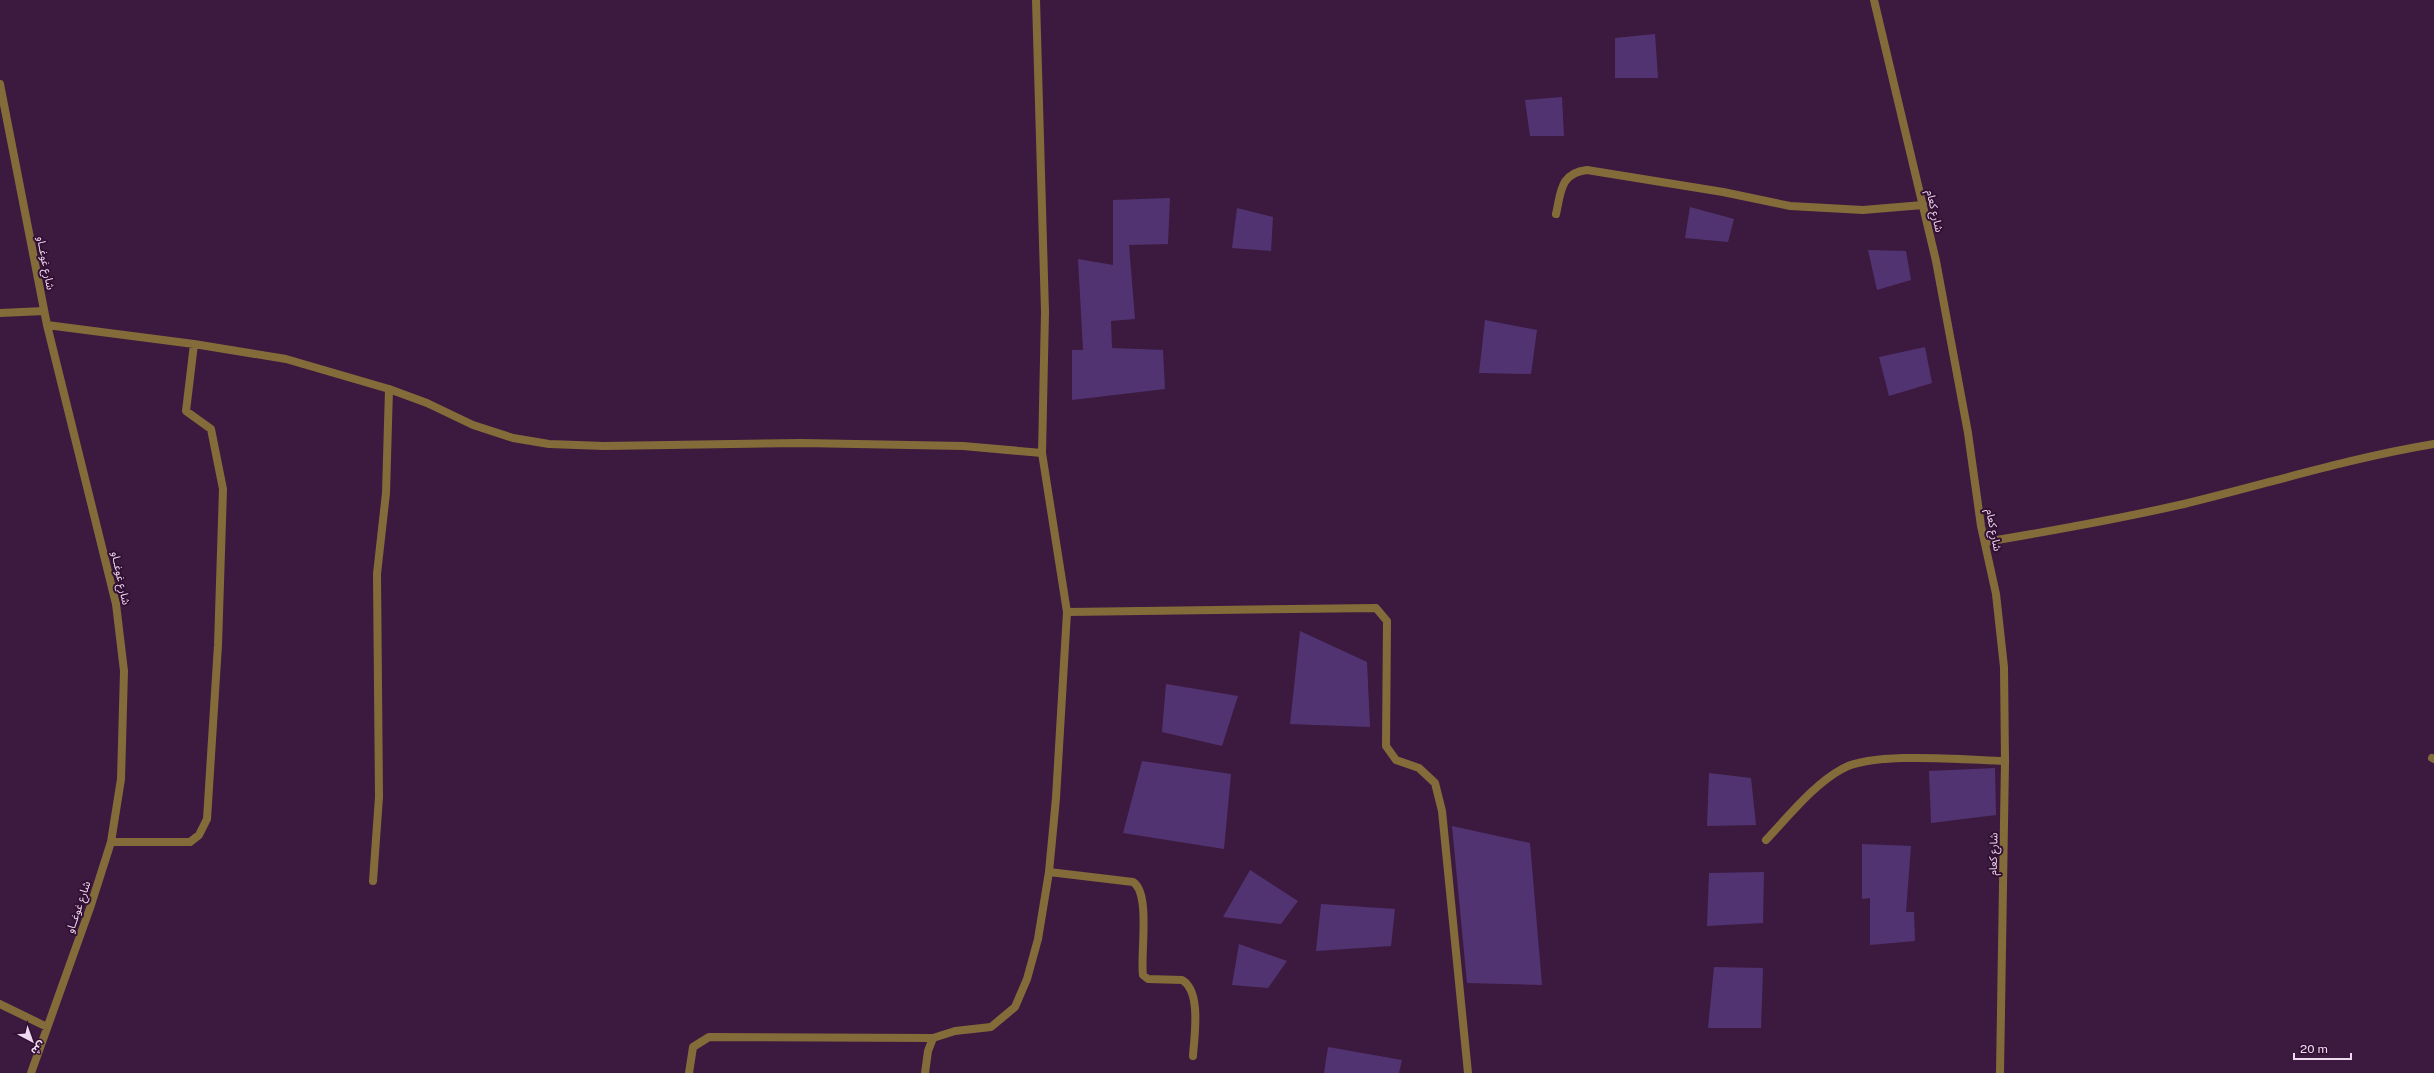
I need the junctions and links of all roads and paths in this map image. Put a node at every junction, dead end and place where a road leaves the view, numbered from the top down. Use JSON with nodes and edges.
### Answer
{"nodes":[{"id":1,"x":1036,"y":0,"type":"edge"},
{"id":2,"x":1874,"y":0,"type":"edge"},
{"id":3,"x":0,"y":84,"type":"edge"},
{"id":4,"x":1923,"y":205,"type":"junction"},
{"id":5,"x":1556,"y":214,"type":"dead end"},
{"id":6,"x":44,"y":311,"type":"junction"},
{"id":7,"x":0,"y":313,"type":"edge"},
{"id":8,"x":47,"y":325,"type":"junction"},
{"id":9,"x":194,"y":344,"type":"junction"},
{"id":10,"x":389,"y":390,"type":"junction"},
{"id":11,"x":2434,"y":444,"type":"edge"},
{"id":12,"x":1042,"y":453,"type":"junction"},
{"id":13,"x":1984,"y":542,"type":"junction"},
{"id":14,"x":1067,"y":612,"type":"junction"},
{"id":15,"x":2005,"y":761,"type":"junction"},
{"id":16,"x":1766,"y":840,"type":"dead end"},
{"id":17,"x":110,"y":842,"type":"junction"},
{"id":18,"x":1049,"y":872,"type":"junction"},
{"id":19,"x":373,"y":881,"type":"dead end"},
{"id":20,"x":0,"y":1004,"type":"edge"},
{"id":21,"x":46,"y":1027,"type":"junction"},
{"id":22,"x":934,"y":1038,"type":"junction"},
{"id":23,"x":1193,"y":1056,"type":"dead end"},
{"id":24,"x":31,"y":1073,"type":"edge"},
{"id":25,"x":689,"y":1073,"type":"edge"},
{"id":26,"x":925,"y":1073,"type":"edge"},
{"id":27,"x":1468,"y":1073,"type":"edge"},
{"id":28,"x":2000,"y":1073,"type":"edge"}],
"edges":[{"from":1,"to":12,"type":"street"},
{"from":2,"to":4,"type":"street","name":"شارع كعام"},
{"from":3,"to":6,"type":"street","name":"شارع غوغــاو"},
{"from":4,"to":5,"type":"street"},
{"from":4,"to":13,"type":"street","name":"شارع كعام"},
{"from":6,"to":7,"type":"street"},
{"from":6,"to":8,"type":"street","name":"شارع غوغــاو"},
{"from":8,"to":9,"type":"street"},
{"from":8,"to":17,"type":"street","name":"شارع غوغــاو"},
{"from":9,"to":10,"type":"street"},
{"from":9,"to":17,"type":"street"},
{"from":10,"to":12,"type":"street"},
{"from":10,"to":19,"type":"street"},
{"from":11,"to":13,"type":"street"},
{"from":12,"to":14,"type":"street"},
{"from":13,"to":15,"type":"street","name":"شارع كعام"},
{"from":14,"to":18,"type":"street"},
{"from":14,"to":27,"type":"street"},
{"from":15,"to":16,"type":"street"},
{"from":15,"to":28,"type":"street","name":"شارع كعام"},
{"from":17,"to":21,"type":"street","name":"شارع غوغــاو"},
{"from":18,"to":22,"type":"street"},
{"from":18,"to":23,"type":"street"},
{"from":20,"to":21,"type":"street"},
{"from":21,"to":24,"type":"street","name":"شارع غوغــاو"},
{"from":22,"to":25,"type":"street"},
{"from":22,"to":26,"type":"street"}]}
